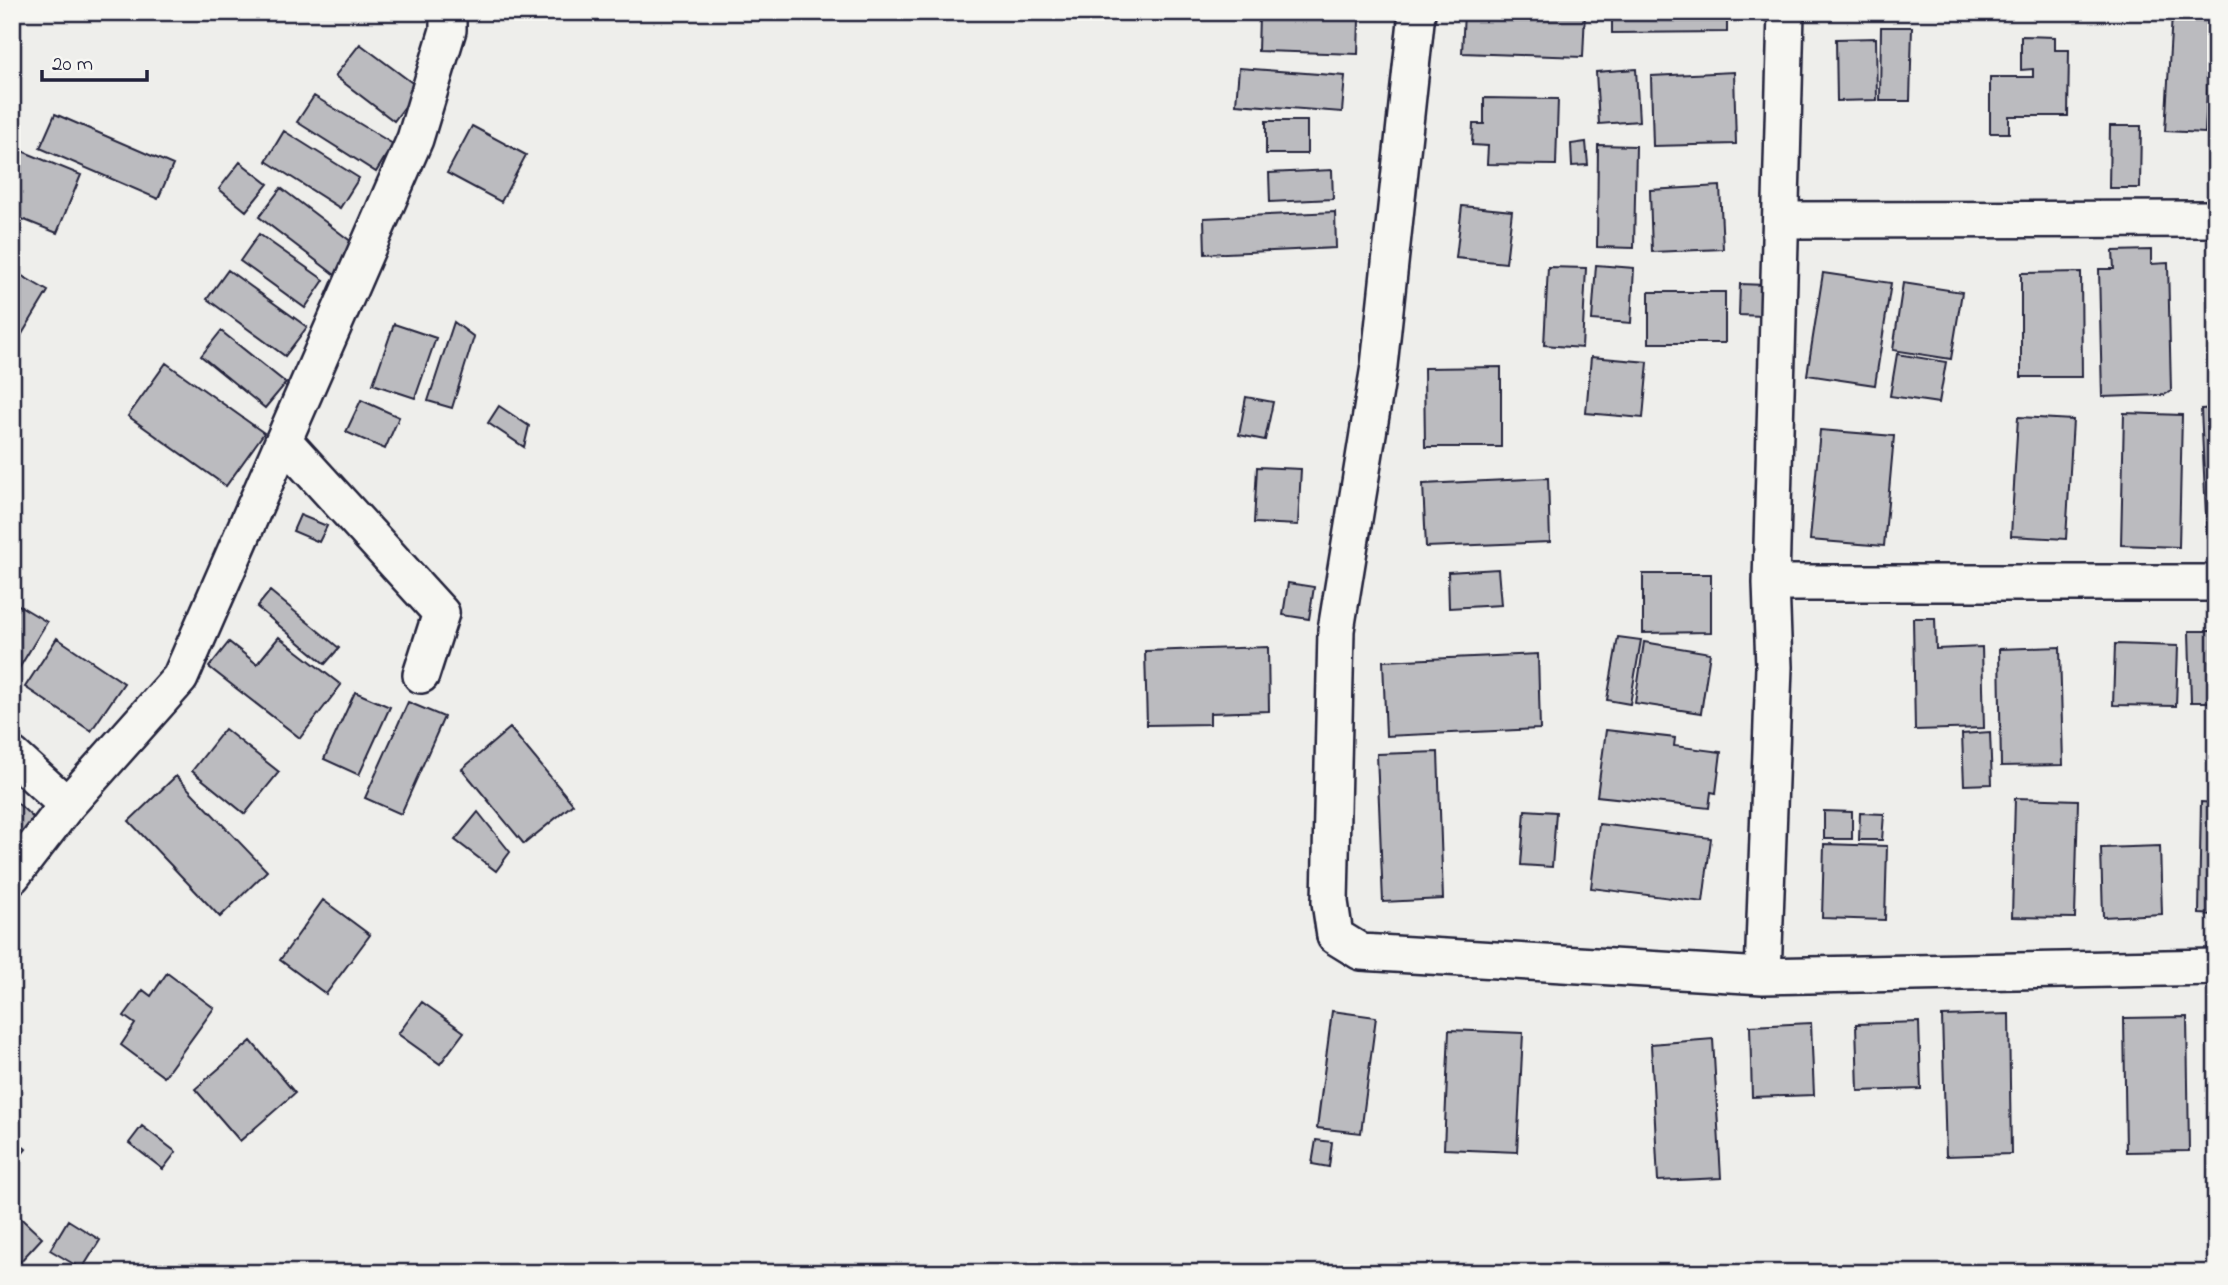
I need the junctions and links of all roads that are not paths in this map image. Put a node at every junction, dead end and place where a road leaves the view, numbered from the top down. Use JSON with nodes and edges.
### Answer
{"nodes":[{"id":1,"x":448,"y":12,"type":"edge"},
{"id":2,"x":1417,"y":12,"type":"edge"},
{"id":3,"x":1786,"y":12,"type":"edge"},
{"id":4,"x":2216,"y":219,"type":"edge"},
{"id":5,"x":1781,"y":220,"type":"junction"},
{"id":6,"x":284,"y":441,"type":"junction"},
{"id":7,"x":1771,"y":583,"type":"junction"},
{"id":8,"x":2216,"y":583,"type":"edge"},
{"id":9,"x":421,"y":675,"type":"dead end"},
{"id":10,"x":12,"y":755,"type":"edge"},
{"id":11,"x":67,"y":805,"type":"junction"},
{"id":12,"x":12,"y":876,"type":"edge"},
{"id":13,"x":2216,"y":967,"type":"edge"},
{"id":14,"x":1763,"y":976,"type":"junction"}],
"edges":[{"from":1,"to":6,"type":"street"},
{"from":2,"to":14,"type":"street"},
{"from":3,"to":5,"type":"street"},
{"from":4,"to":5,"type":"street"},
{"from":5,"to":7,"type":"street"},
{"from":6,"to":9,"type":"street"},
{"from":6,"to":11,"type":"street"},
{"from":7,"to":8,"type":"street"},
{"from":7,"to":14,"type":"street"},
{"from":10,"to":11,"type":"street"},
{"from":11,"to":12,"type":"street"},
{"from":13,"to":14,"type":"street"}]}
